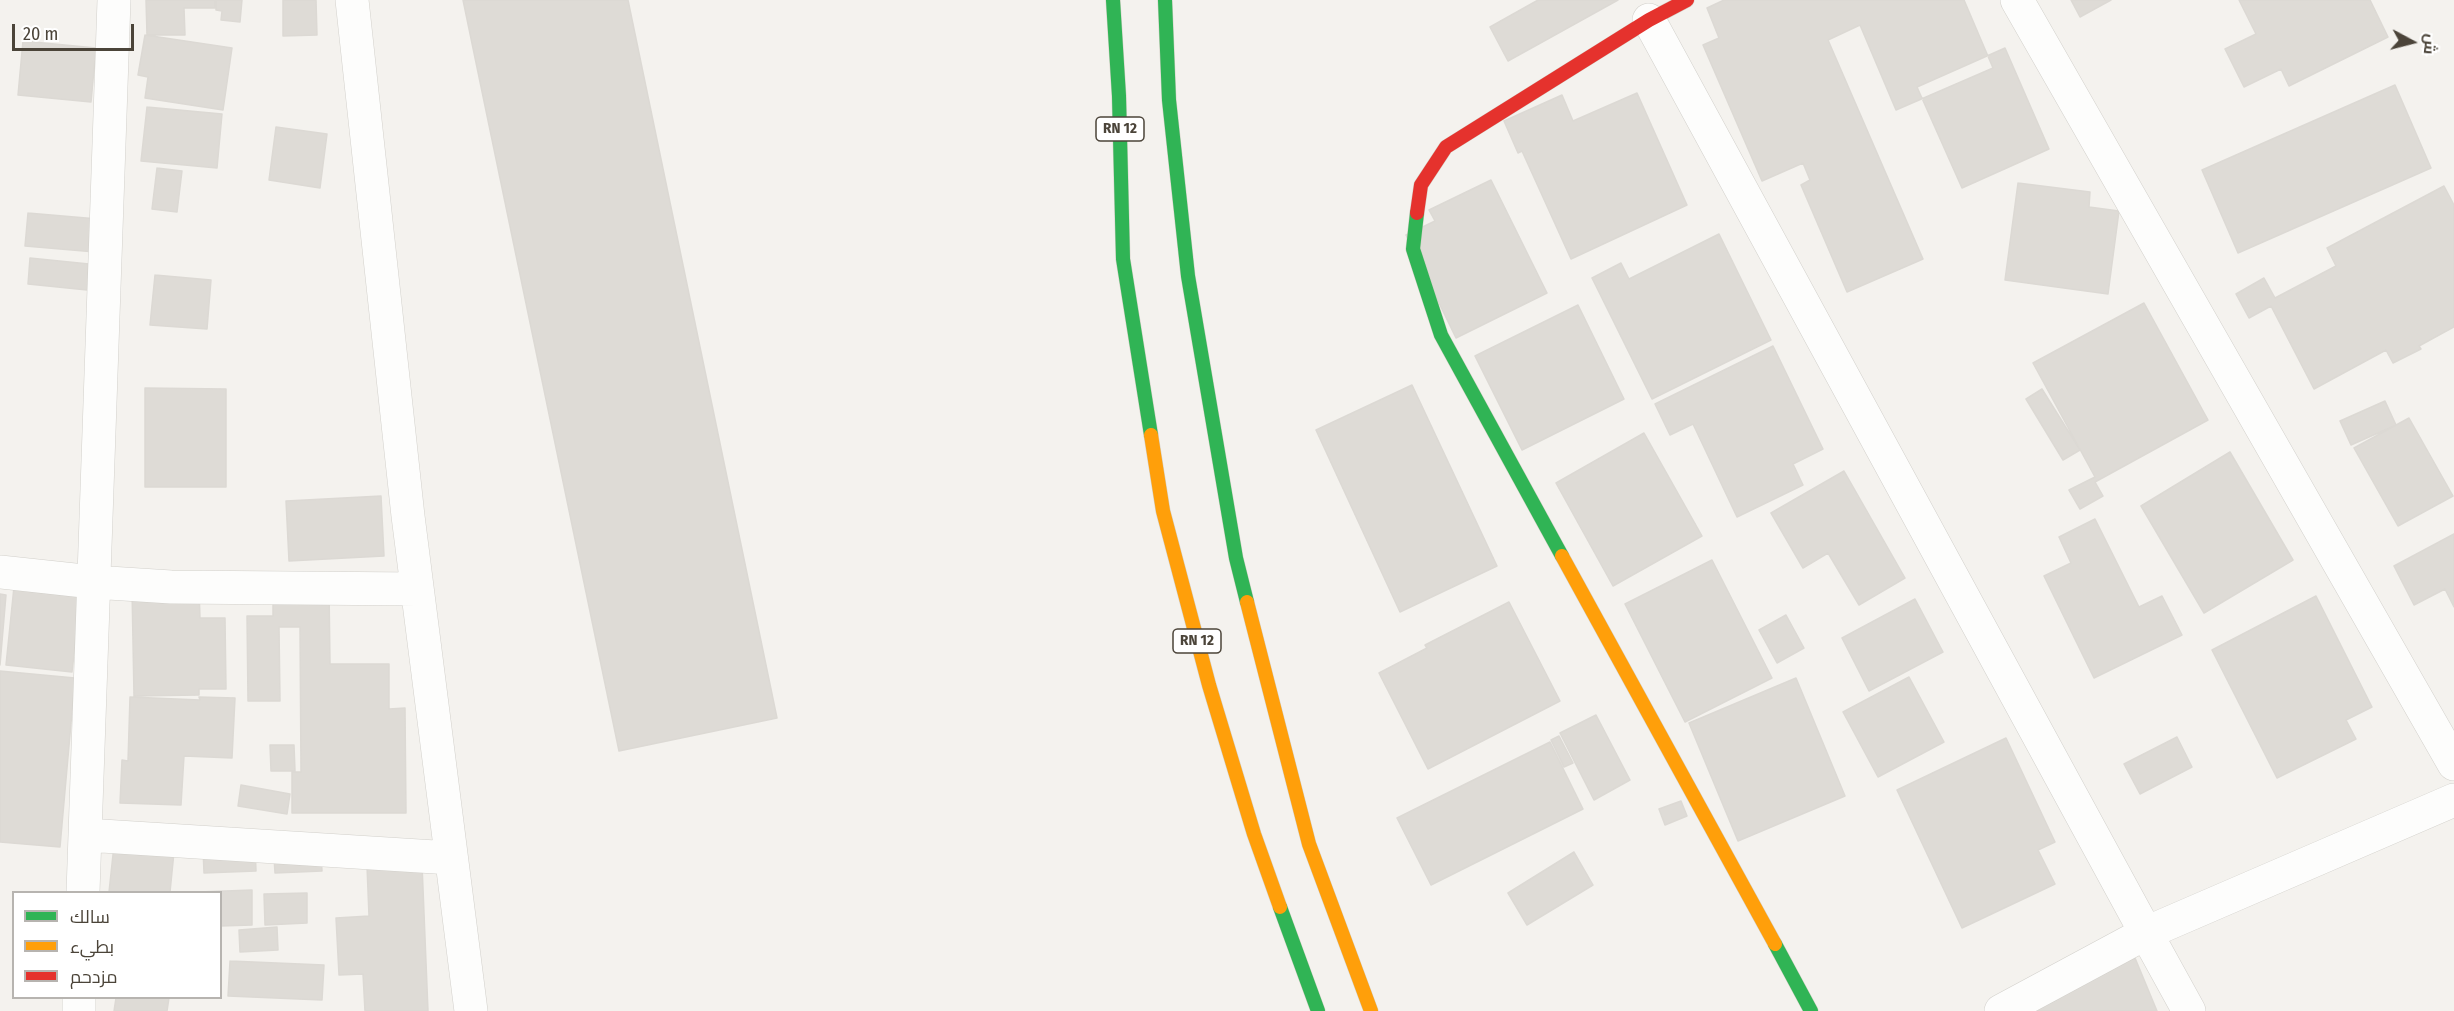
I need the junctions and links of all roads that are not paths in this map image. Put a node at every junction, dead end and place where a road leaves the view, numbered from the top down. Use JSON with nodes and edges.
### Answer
{"nodes":[{"id":1,"x":114,"y":0,"type":"edge"},
{"id":2,"x":352,"y":0,"type":"edge"},
{"id":3,"x":1113,"y":0,"type":"edge"},
{"id":4,"x":1165,"y":0,"type":"edge"},
{"id":5,"x":1687,"y":0,"type":"edge"},
{"id":6,"x":2016,"y":0,"type":"edge"},
{"id":7,"x":1649,"y":20,"type":"junction"},
{"id":8,"x":0,"y":572,"type":"edge"},
{"id":9,"x":93,"y":582,"type":"junction"},
{"id":10,"x":417,"y":589,"type":"junction"},
{"id":11,"x":2454,"y":764,"type":"edge"},
{"id":12,"x":2454,"y":800,"type":"edge"},
{"id":13,"x":86,"y":835,"type":"junction"},
{"id":14,"x":451,"y":858,"type":"junction"},
{"id":15,"x":84,"y":891,"type":"edge"},
{"id":16,"x":2146,"y":933,"type":"junction"},
{"id":17,"x":471,"y":1011,"type":"edge"},
{"id":18,"x":1318,"y":1011,"type":"edge"},
{"id":19,"x":1371,"y":1011,"type":"edge"},
{"id":20,"x":1810,"y":1011,"type":"edge"},
{"id":21,"x":2001,"y":1011,"type":"edge"},
{"id":22,"x":2190,"y":1011,"type":"edge"}],
"edges":[{"from":1,"to":9,"type":"street"},
{"from":2,"to":10,"type":"street"},
{"from":3,"to":18,"type":"main road","number":"RN 12"},
{"from":4,"to":19,"type":"main road"},
{"from":5,"to":7,"type":"main road"},
{"from":6,"to":11,"type":"street"},
{"from":7,"to":16,"type":"street"},
{"from":7,"to":20,"type":"main road"},
{"from":8,"to":9,"type":"street"},
{"from":9,"to":10,"type":"street"},
{"from":9,"to":13,"type":"street"},
{"from":10,"to":14,"type":"street"},
{"from":12,"to":16,"type":"street"},
{"from":13,"to":14,"type":"street"},
{"from":13,"to":15,"type":"street"},
{"from":14,"to":17,"type":"street"},
{"from":16,"to":21,"type":"street"},
{"from":16,"to":22,"type":"street"}]}
